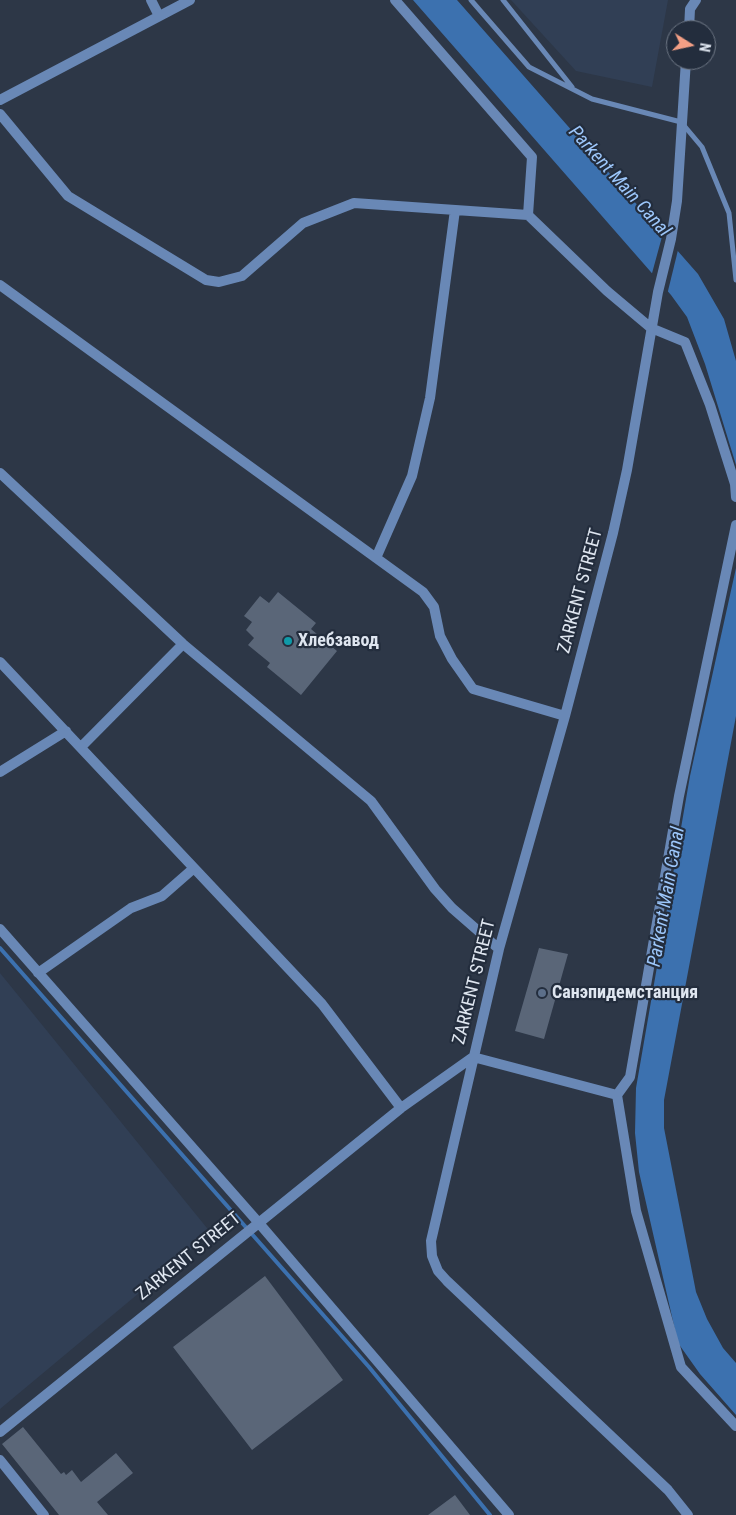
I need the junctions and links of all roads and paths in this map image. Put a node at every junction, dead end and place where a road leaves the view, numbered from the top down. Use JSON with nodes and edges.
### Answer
{"nodes":[{"id":1,"x":151,"y":0,"type":"edge"},
{"id":2,"x":190,"y":0,"type":"edge"},
{"id":3,"x":395,"y":0,"type":"edge"},
{"id":4,"x":471,"y":0,"type":"edge"},
{"id":5,"x":503,"y":0,"type":"edge"},
{"id":6,"x":696,"y":0,"type":"edge"},
{"id":7,"x":160,"y":16,"type":"junction"},
{"id":8,"x":689,"y":20,"type":"edge"},
{"id":9,"x":685,"y":70,"type":"edge"},
{"id":10,"x":574,"y":89,"type":"junction"},
{"id":11,"x":0,"y":100,"type":"edge"},
{"id":12,"x":0,"y":114,"type":"edge"},
{"id":13,"x":681,"y":122,"type":"junction"},
{"id":14,"x":455,"y":210,"type":"junction"},
{"id":15,"x":528,"y":215,"type":"junction"},
{"id":16,"x":736,"y":280,"type":"edge"},
{"id":17,"x":0,"y":285,"type":"edge"},
{"id":18,"x":652,"y":328,"type":"junction"},
{"id":19,"x":0,"y":473,"type":"edge"},
{"id":20,"x":736,"y":497,"type":"edge"},
{"id":21,"x":736,"y":524,"type":"edge"},
{"id":22,"x":376,"y":558,"type":"junction"},
{"id":23,"x":183,"y":644,"type":"junction"},
{"id":24,"x":0,"y":662,"type":"edge"},
{"id":25,"x":565,"y":716,"type":"junction"},
{"id":26,"x":66,"y":731,"type":"junction"},
{"id":27,"x":81,"y":747,"type":"junction"},
{"id":28,"x":0,"y":772,"type":"edge"},
{"id":29,"x":194,"y":868,"type":"junction"},
{"id":30,"x":0,"y":929,"type":"edge"},
{"id":31,"x":499,"y":949,"type":"junction"},
{"id":32,"x":38,"y":973,"type":"junction"},
{"id":33,"x":472,"y":1057,"type":"junction"},
{"id":34,"x":617,"y":1095,"type":"junction"},
{"id":35,"x":401,"y":1108,"type":"junction"},
{"id":36,"x":251,"y":1227,"type":"junction"},
{"id":37,"x":736,"y":1426,"type":"edge"},
{"id":38,"x":0,"y":1432,"type":"edge"},
{"id":39,"x":0,"y":1460,"type":"edge"},
{"id":40,"x":44,"y":1515,"type":"edge"},
{"id":41,"x":509,"y":1515,"type":"edge"},
{"id":42,"x":688,"y":1515,"type":"edge"}],
"edges":[{"from":1,"to":7,"type":"street"},
{"from":2,"to":7,"type":"street"},
{"from":3,"to":15,"type":"street"},
{"from":4,"to":10,"type":"lane"},
{"from":5,"to":10,"type":"lane"},
{"from":6,"to":8,"type":"street"},
{"from":7,"to":11,"type":"street"},
{"from":9,"to":13,"type":"street","name":"ZARKENT STREET"},
{"from":10,"to":13,"type":"lane"},
{"from":12,"to":14,"type":"street"},
{"from":13,"to":16,"type":"lane"},
{"from":13,"to":18,"type":"street","name":"ZARKENT STREET"},
{"from":14,"to":15,"type":"street"},
{"from":14,"to":22,"type":"street"},
{"from":15,"to":18,"type":"street"},
{"from":17,"to":22,"type":"street"},
{"from":18,"to":20,"type":"street"},
{"from":18,"to":25,"type":"street","name":"ZARKENT STREET"},
{"from":19,"to":23,"type":"street"},
{"from":21,"to":34,"type":"street"},
{"from":22,"to":25,"type":"street"},
{"from":23,"to":27,"type":"street"},
{"from":23,"to":31,"type":"street"},
{"from":24,"to":26,"type":"street"},
{"from":25,"to":31,"type":"street","name":"ZARKENT STREET"},
{"from":26,"to":27,"type":"street"},
{"from":26,"to":28,"type":"street"},
{"from":27,"to":29,"type":"street"},
{"from":29,"to":32,"type":"street"},
{"from":29,"to":35,"type":"street"},
{"from":30,"to":32,"type":"street"},
{"from":31,"to":33,"type":"street","name":"ZARKENT STREET"},
{"from":32,"to":36,"type":"street"},
{"from":33,"to":34,"type":"street"},
{"from":33,"to":35,"type":"street","name":"ZARKENT STREET"},
{"from":33,"to":42,"type":"street"},
{"from":34,"to":37,"type":"street"},
{"from":35,"to":36,"type":"street","name":"ZARKENT STREET"},
{"from":36,"to":38,"type":"street","name":"ZARKENT STREET"},
{"from":36,"to":41,"type":"street"},
{"from":39,"to":40,"type":"street"}]}
